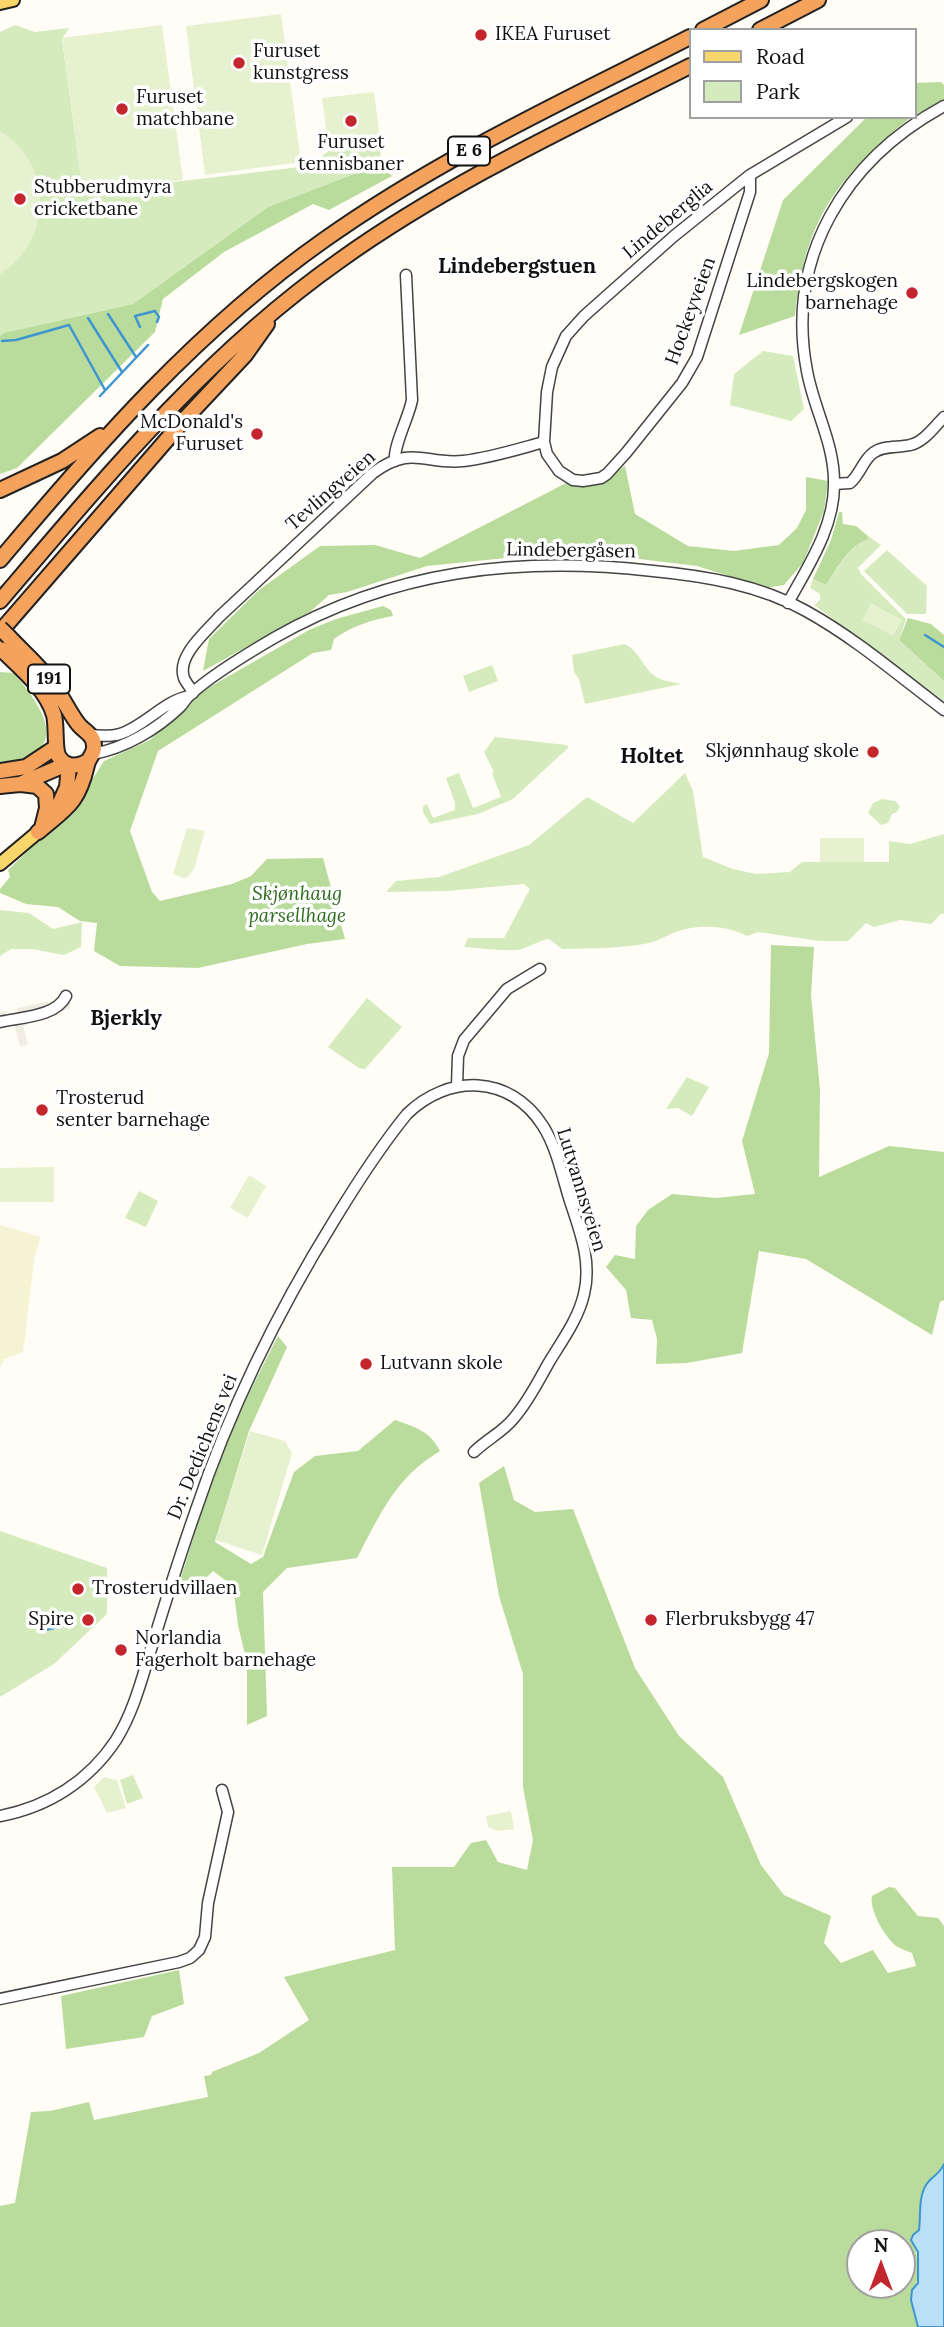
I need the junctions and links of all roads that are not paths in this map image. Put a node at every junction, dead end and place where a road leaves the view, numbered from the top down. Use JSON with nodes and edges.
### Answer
{"nodes":[{"id":1,"x":13,"y":0,"type":"edge"},
{"id":2,"x":761,"y":0,"type":"edge"},
{"id":3,"x":818,"y":0,"type":"edge"},
{"id":4,"x":0,"y":3,"type":"edge"},
{"id":5,"x":708,"y":28,"type":"edge"},
{"id":6,"x":764,"y":28,"type":"edge"},
{"id":7,"x":688,"y":38,"type":"edge"},
{"id":8,"x":688,"y":67,"type":"edge"},
{"id":9,"x":944,"y":107,"type":"edge"},
{"id":10,"x":844,"y":119,"type":"edge"},
{"id":11,"x":750,"y":175,"type":"junction"},
{"id":12,"x":406,"y":275,"type":"dead end"},
{"id":13,"x":281,"y":306,"type":"junction"},
{"id":14,"x":944,"y":417,"type":"edge"},
{"id":15,"x":121,"y":422,"type":"junction"},
{"id":16,"x":544,"y":442,"type":"junction"},
{"id":17,"x":396,"y":461,"type":"junction"},
{"id":18,"x":834,"y":484,"type":"junction"},
{"id":19,"x":0,"y":490,"type":"edge"},
{"id":20,"x":0,"y":560,"type":"edge"},
{"id":21,"x":0,"y":601,"type":"edge"},
{"id":22,"x":788,"y":603,"type":"junction"},
{"id":23,"x":2,"y":636,"type":"edge"},
{"id":24,"x":191,"y":694,"type":"junction"},
{"id":25,"x":944,"y":710,"type":"edge"},
{"id":26,"x":86,"y":732,"type":"junction"},
{"id":27,"x":57,"y":742,"type":"junction"},
{"id":28,"x":90,"y":758,"type":"junction"},
{"id":29,"x":68,"y":764,"type":"junction"},
{"id":30,"x":15,"y":779,"type":"edge"},
{"id":31,"x":44,"y":826,"type":"junction"},
{"id":32,"x":0,"y":864,"type":"edge"},
{"id":33,"x":540,"y":969,"type":"dead end"},
{"id":34,"x":66,"y":996,"type":"dead end"},
{"id":35,"x":0,"y":1022,"type":"edge"},
{"id":36,"x":457,"y":1086,"type":"junction"},
{"id":37,"x":474,"y":1452,"type":"dead end"},
{"id":38,"x":222,"y":1790,"type":"dead end"},
{"id":39,"x":0,"y":1816,"type":"edge"},
{"id":40,"x":0,"y":1999,"type":"edge"}],
"edges":[{"from":1,"to":4,"type":"main road"},
{"from":2,"to":5,"type":"highway"},
{"from":3,"to":6,"type":"highway"},
{"from":7,"to":15,"type":"highway","number":"E 6"},
{"from":8,"to":13,"type":"highway","number":"E 6"},
{"from":9,"to":18,"type":"street"},
{"from":10,"to":11,"type":"street","name":"Lindeberglia"},
{"from":11,"to":16,"type":"street","name":"Lindeberglia"},
{"from":11,"to":16,"type":"street","name":"Hockeyveien"},
{"from":12,"to":17,"type":"street","name":"Tevlingveien"},
{"from":13,"to":21,"type":"highway","number":"E 6"},
{"from":13,"to":23,"type":"highway","number":"E 6"},
{"from":14,"to":18,"type":"street"},
{"from":15,"to":19,"type":"highway"},
{"from":15,"to":20,"type":"highway","number":"E 6"},
{"from":16,"to":17,"type":"street"},
{"from":17,"to":24,"type":"street","name":"Tevlingveien"},
{"from":18,"to":22,"type":"street"},
{"from":22,"to":24,"type":"street","name":"Lindebergåsen"},
{"from":22,"to":25,"type":"street","name":"Lindebergåsen"},
{"from":23,"to":26,"type":"highway","number":"191"},
{"from":23,"to":27,"type":"highway","number":"191"},
{"from":24,"to":26,"type":"street","name":"Lindebergåsen"},
{"from":24,"to":28,"type":"street","name":"Lindebergåsen"},
{"from":26,"to":27,"type":"highway"},
{"from":26,"to":28,"type":"highway","number":"191"},
{"from":27,"to":29,"type":"highway","number":"191"},
{"from":27,"to":30,"type":"highway"},
{"from":28,"to":29,"type":"highway"},
{"from":28,"to":31,"type":"highway","number":"191"},
{"from":29,"to":30,"type":"highway"},
{"from":29,"to":31,"type":"highway"},
{"from":30,"to":31,"type":"highway"},
{"from":31,"to":32,"type":"main road"},
{"from":33,"to":36,"type":"street"},
{"from":34,"to":35,"type":"street"},
{"from":36,"to":37,"type":"street","name":"Lutvannsveien"},
{"from":36,"to":39,"type":"street","name":"Dr. Dedichens vei"},
{"from":38,"to":40,"type":"street"}]}
